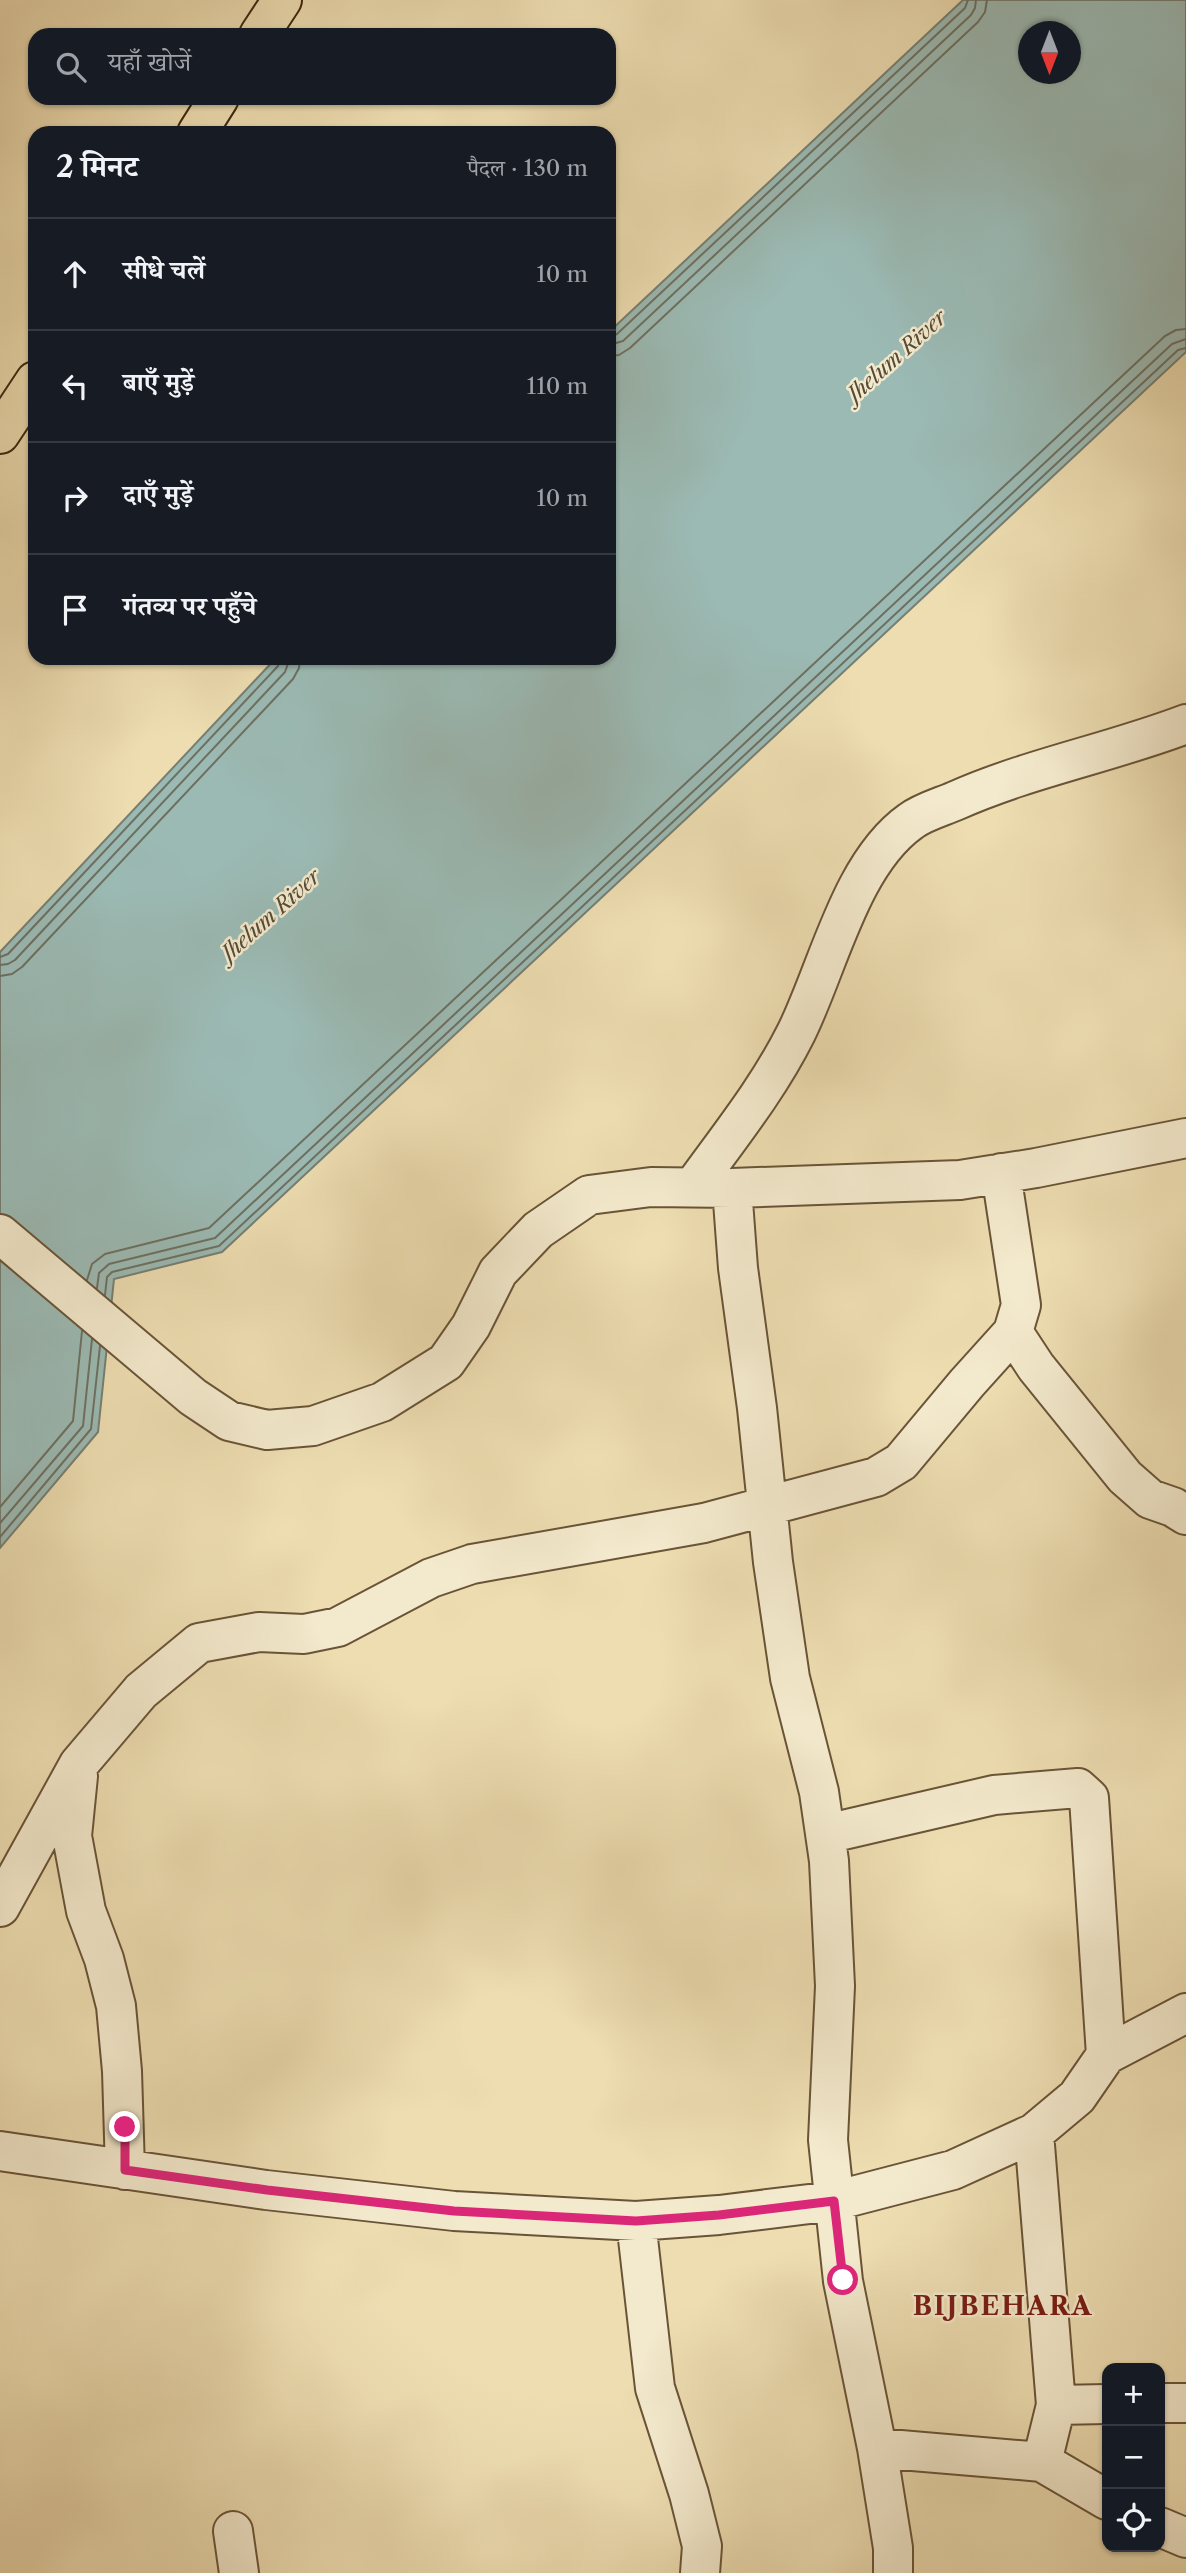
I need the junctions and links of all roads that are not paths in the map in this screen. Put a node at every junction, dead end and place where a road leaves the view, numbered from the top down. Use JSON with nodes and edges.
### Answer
{"nodes":[{"id":1,"x":282,"y":0,"type":"edge"},
{"id":2,"x":264,"y":28,"type":"edge"},
{"id":3,"x":215,"y":105,"type":"edge"},
{"id":4,"x":201,"y":126,"type":"edge"},
{"id":5,"x":28,"y":392,"type":"edge"},
{"id":6,"x":0,"y":434,"type":"edge"},
{"id":7,"x":1186,"y":724,"type":"edge"},
{"id":8,"x":1186,"y":1138,"type":"edge"},
{"id":9,"x":1001,"y":1173,"type":"junction"},
{"id":10,"x":693,"y":1187,"type":"junction"},
{"id":11,"x":732,"y":1188,"type":"junction"},
{"id":12,"x":0,"y":1234,"type":"edge"},
{"id":13,"x":1013,"y":1332,"type":"junction"},
{"id":14,"x":768,"y":1506,"type":"junction"},
{"id":15,"x":1186,"y":1515,"type":"edge"},
{"id":16,"x":79,"y":1764,"type":"junction"},
{"id":17,"x":825,"y":1834,"type":"junction"},
{"id":18,"x":0,"y":1907,"type":"edge"},
{"id":19,"x":1186,"y":2012,"type":"edge"},
{"id":20,"x":1107,"y":2055,"type":"junction"},
{"id":21,"x":1034,"y":2133,"type":"junction"},
{"id":22,"x":0,"y":2151,"type":"edge"},
{"id":23,"x":125,"y":2170,"type":"junction"},
{"id":24,"x":834,"y":2201,"type":"junction"},
{"id":25,"x":636,"y":2221,"type":"junction"},
{"id":26,"x":1165,"y":2403,"type":"edge"},
{"id":27,"x":1186,"y":2403,"type":"edge"},
{"id":28,"x":1102,"y":2404,"type":"edge"},
{"id":29,"x":1056,"y":2405,"type":"junction"},
{"id":30,"x":877,"y":2448,"type":"junction"},
{"id":31,"x":1042,"y":2462,"type":"junction"},
{"id":32,"x":1102,"y":2497,"type":"edge"},
{"id":33,"x":1165,"y":2528,"type":"edge"},
{"id":34,"x":233,"y":2531,"type":"dead end"},
{"id":35,"x":1186,"y":2538,"type":"edge"},
{"id":36,"x":239,"y":2573,"type":"edge"},
{"id":37,"x":700,"y":2573,"type":"edge"},
{"id":38,"x":893,"y":2573,"type":"edge"}],
"edges":[{"from":1,"to":2,"type":"main road"},
{"from":3,"to":4,"type":"main road"},
{"from":5,"to":6,"type":"main road"},
{"from":7,"to":10,"type":"street"},
{"from":8,"to":9,"type":"street"},
{"from":9,"to":11,"type":"street"},
{"from":9,"to":13,"type":"street"},
{"from":10,"to":11,"type":"street"},
{"from":10,"to":12,"type":"street"},
{"from":11,"to":14,"type":"street"},
{"from":13,"to":14,"type":"street"},
{"from":13,"to":15,"type":"street"},
{"from":14,"to":16,"type":"street"},
{"from":14,"to":17,"type":"street"},
{"from":16,"to":18,"type":"street"},
{"from":16,"to":23,"type":"street"},
{"from":17,"to":20,"type":"street"},
{"from":17,"to":24,"type":"street"},
{"from":19,"to":20,"type":"street"},
{"from":20,"to":21,"type":"street"},
{"from":21,"to":24,"type":"street"},
{"from":21,"to":29,"type":"street"},
{"from":22,"to":23,"type":"street"},
{"from":23,"to":25,"type":"street"},
{"from":24,"to":25,"type":"street"},
{"from":24,"to":30,"type":"street"},
{"from":25,"to":37,"type":"street"},
{"from":26,"to":27,"type":"street"},
{"from":28,"to":29,"type":"street"},
{"from":29,"to":31,"type":"street"},
{"from":30,"to":31,"type":"street"},
{"from":30,"to":38,"type":"street"},
{"from":31,"to":32,"type":"street"},
{"from":33,"to":35,"type":"street"},
{"from":34,"to":36,"type":"street"}]}
